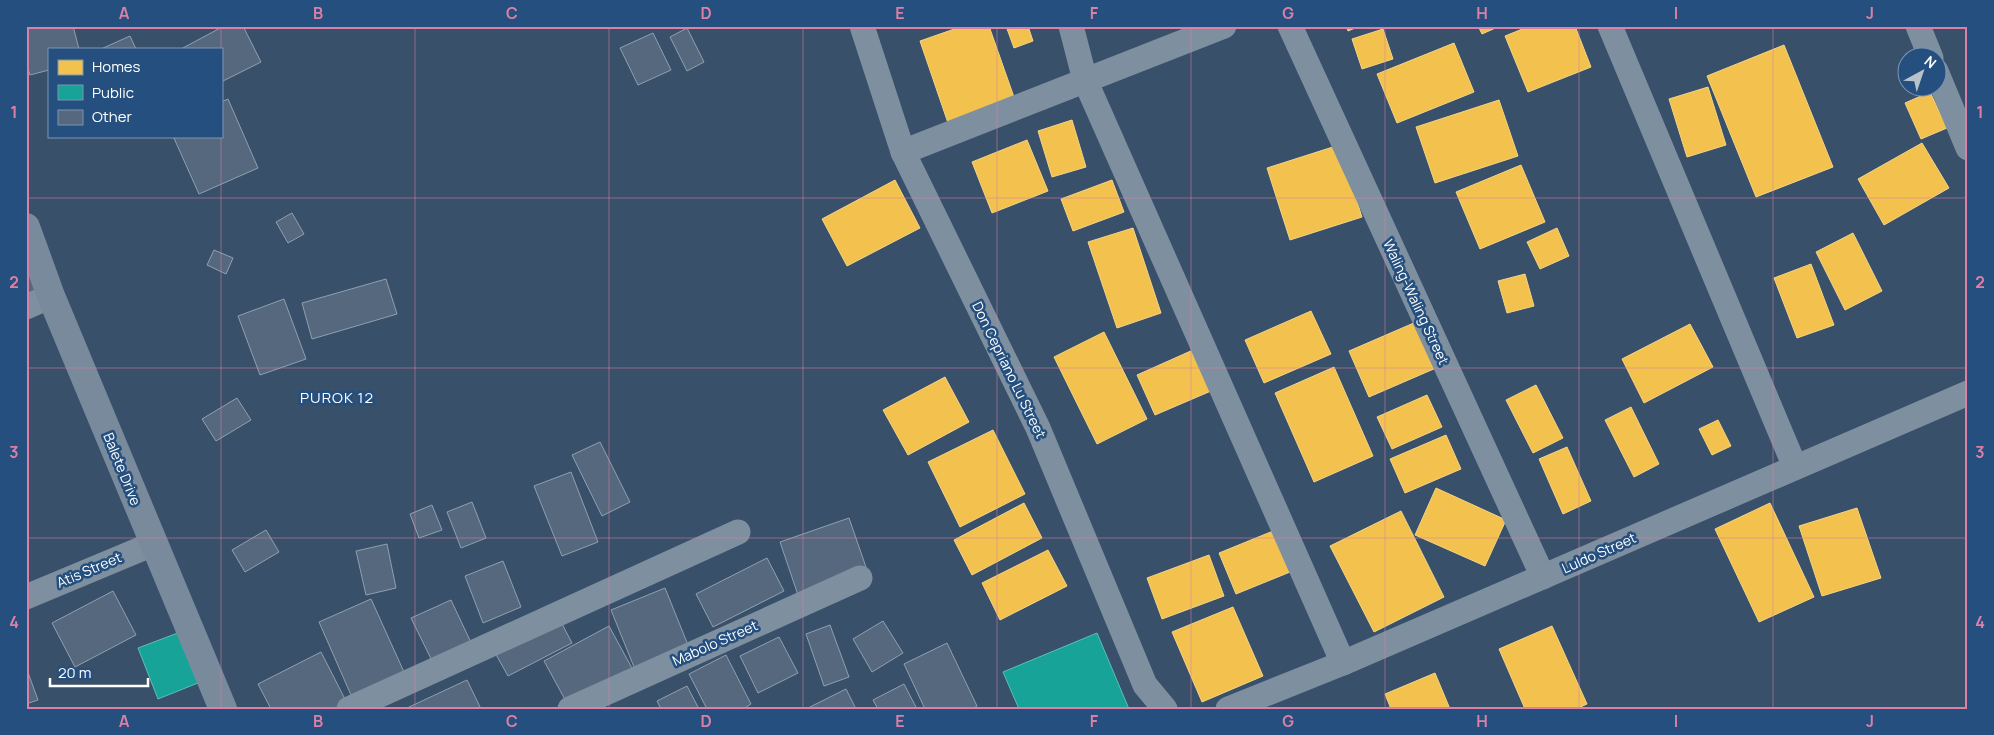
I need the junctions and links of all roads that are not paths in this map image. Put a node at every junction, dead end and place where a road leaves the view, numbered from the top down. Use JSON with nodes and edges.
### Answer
{"nodes":[{"id":1,"x":862,"y":26,"type":"edge"},
{"id":2,"x":1071,"y":26,"type":"edge"},
{"id":3,"x":1224,"y":26,"type":"edge"},
{"id":4,"x":1290,"y":26,"type":"edge"},
{"id":5,"x":1610,"y":26,"type":"edge"},
{"id":6,"x":1918,"y":26,"type":"edge"},
{"id":7,"x":1927,"y":48,"type":"edge"},
{"id":8,"x":1086,"y":80,"type":"junction"},
{"id":9,"x":1946,"y":95,"type":"edge"},
{"id":10,"x":1968,"y":148,"type":"edge"},
{"id":11,"x":903,"y":152,"type":"junction"},
{"id":12,"x":26,"y":227,"type":"edge"},
{"id":13,"x":51,"y":296,"type":"junction"},
{"id":14,"x":26,"y":307,"type":"edge"},
{"id":15,"x":1968,"y":393,"type":"edge"},
{"id":16,"x":1795,"y":467,"type":"junction"},
{"id":17,"x":738,"y":532,"type":"dead end"},
{"id":18,"x":153,"y":544,"type":"junction"},
{"id":19,"x":1543,"y":577,"type":"junction"},
{"id":20,"x":860,"y":578,"type":"dead end"},
{"id":21,"x":26,"y":597,"type":"edge"},
{"id":22,"x":1343,"y":663,"type":"junction"},
{"id":23,"x":223,"y":709,"type":"edge"},
{"id":24,"x":349,"y":709,"type":"edge"},
{"id":25,"x":570,"y":709,"type":"edge"},
{"id":26,"x":1165,"y":709,"type":"edge"},
{"id":27,"x":1228,"y":709,"type":"edge"}],
"edges":[{"from":1,"to":11,"type":"street","name":"Don Cepriano Lu Street"},
{"from":2,"to":8,"type":"street"},
{"from":3,"to":8,"type":"street"},
{"from":4,"to":19,"type":"street","name":"Waling-Waling Street"},
{"from":5,"to":16,"type":"street"},
{"from":6,"to":7,"type":"street"},
{"from":8,"to":11,"type":"street"},
{"from":8,"to":22,"type":"street"},
{"from":9,"to":10,"type":"street"},
{"from":11,"to":26,"type":"street","name":"Don Cepriano Lu Street"},
{"from":12,"to":13,"type":"street","name":"Balete Drive"},
{"from":13,"to":14,"type":"street"},
{"from":13,"to":18,"type":"street","name":"Balete Drive"},
{"from":15,"to":16,"type":"street","name":"Luldo Street"},
{"from":16,"to":19,"type":"street","name":"Luldo Street"},
{"from":17,"to":24,"type":"street"},
{"from":18,"to":21,"type":"street","name":"Atis Street"},
{"from":18,"to":23,"type":"street","name":"Balete Drive"},
{"from":19,"to":22,"type":"street","name":"Luldo Street"},
{"from":20,"to":25,"type":"street","name":"Mabolo Street"},
{"from":22,"to":27,"type":"street","name":"Luldo Street"}]}
